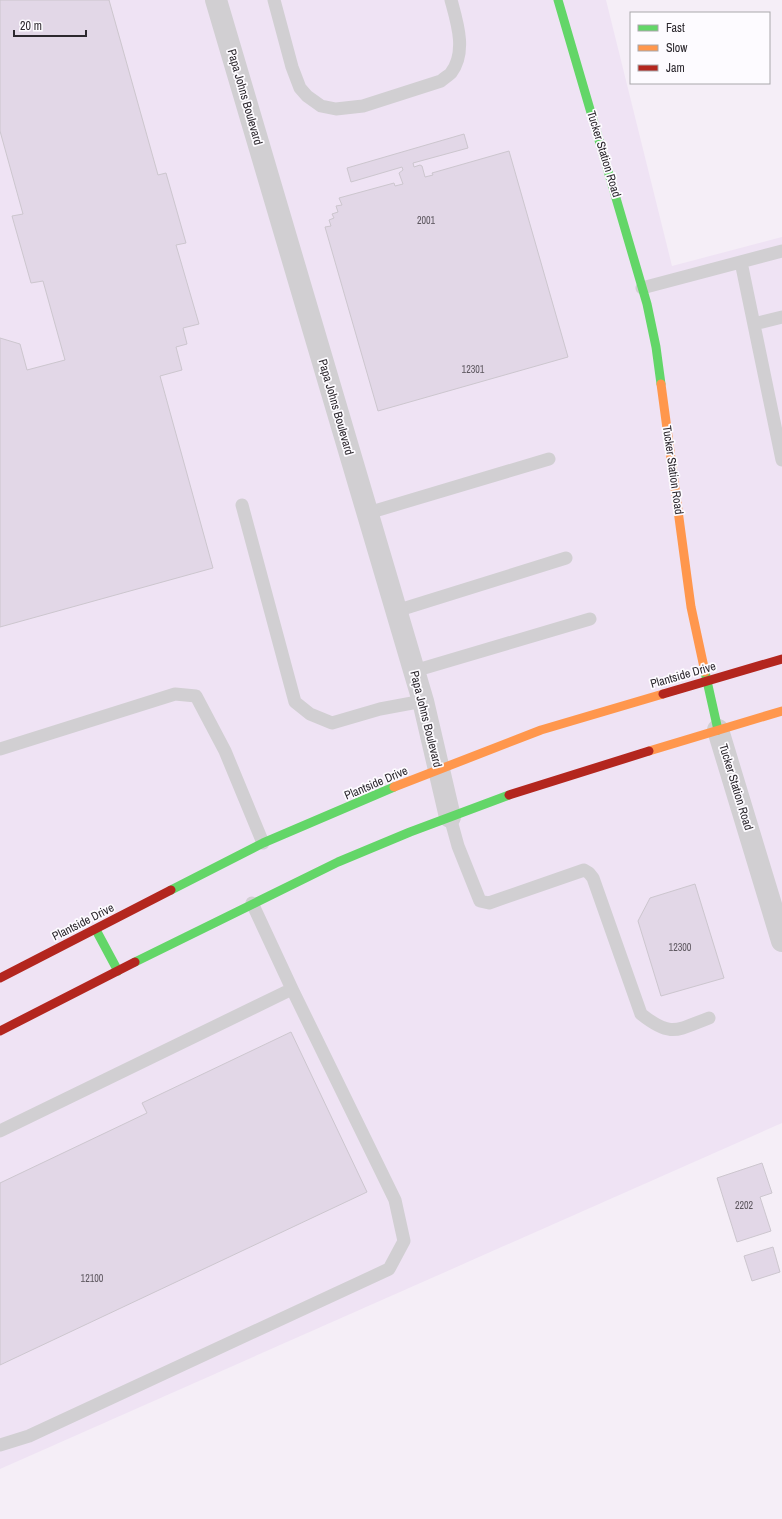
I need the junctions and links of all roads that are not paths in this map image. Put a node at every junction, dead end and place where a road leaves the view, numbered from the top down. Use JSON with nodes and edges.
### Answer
{"nodes":[{"id":1,"x":216,"y":0,"type":"edge"},
{"id":2,"x":274,"y":0,"type":"edge"},
{"id":3,"x":451,"y":0,"type":"edge"},
{"id":4,"x":558,"y":0,"type":"edge"},
{"id":5,"x":782,"y":251,"type":"edge"},
{"id":6,"x":741,"y":262,"type":"junction"},
{"id":7,"x":642,"y":288,"type":"junction"},
{"id":8,"x":782,"y":317,"type":"edge"},
{"id":9,"x":754,"y":324,"type":"junction"},
{"id":10,"x":549,"y":459,"type":"dead end"},
{"id":11,"x":782,"y":460,"type":"edge"},
{"id":12,"x":242,"y":505,"type":"dead end"},
{"id":13,"x":368,"y":513,"type":"junction"},
{"id":14,"x":566,"y":558,"type":"dead end"},
{"id":15,"x":396,"y":610,"type":"junction"},
{"id":16,"x":590,"y":619,"type":"dead end"},
{"id":17,"x":782,"y":659,"type":"edge"},
{"id":18,"x":414,"y":671,"type":"junction"},
{"id":19,"x":706,"y":680,"type":"junction"},
{"id":20,"x":423,"y":701,"type":"junction"},
{"id":21,"x":782,"y":711,"type":"edge"},
{"id":22,"x":718,"y":730,"type":"junction"},
{"id":23,"x":0,"y":749,"type":"edge"},
{"id":24,"x":439,"y":770,"type":"junction"},
{"id":25,"x":450,"y":817,"type":"junction"},
{"id":26,"x":264,"y":843,"type":"junction"},
{"id":27,"x":252,"y":903,"type":"junction"},
{"id":28,"x":96,"y":930,"type":"junction"},
{"id":29,"x":782,"y":941,"type":"edge"},
{"id":30,"x":118,"y":971,"type":"junction"},
{"id":31,"x":0,"y":978,"type":"edge"},
{"id":32,"x":292,"y":989,"type":"junction"},
{"id":33,"x":709,"y":1018,"type":"dead end"},
{"id":34,"x":0,"y":1031,"type":"edge"},
{"id":35,"x":0,"y":1131,"type":"edge"},
{"id":36,"x":0,"y":1446,"type":"edge"}],
"edges":[{"from":1,"to":13,"type":"street","name":"Papa Johns Boulevard"},
{"from":2,"to":3,"type":"lane"},
{"from":4,"to":7,"type":"street","name":"Tucker Station Road"},
{"from":5,"to":6,"type":"lane"},
{"from":6,"to":7,"type":"lane"},
{"from":6,"to":9,"type":"lane"},
{"from":7,"to":19,"type":"street","name":"Tucker Station Road"},
{"from":8,"to":9,"type":"lane"},
{"from":9,"to":11,"type":"lane"},
{"from":10,"to":13,"type":"lane"},
{"from":12,"to":20,"type":"lane"},
{"from":13,"to":15,"type":"street","name":"Papa Johns Boulevard"},
{"from":14,"to":15,"type":"lane"},
{"from":15,"to":18,"type":"street","name":"Papa Johns Boulevard"},
{"from":16,"to":18,"type":"lane"},
{"from":17,"to":19,"type":"street","name":"Plantside Drive"},
{"from":18,"to":20,"type":"street","name":"Papa Johns Boulevard"},
{"from":19,"to":22,"type":"street","name":"Tucker Station Road"},
{"from":19,"to":24,"type":"street","name":"Plantside Drive"},
{"from":20,"to":24,"type":"street","name":"Papa Johns Boulevard"},
{"from":21,"to":22,"type":"street"},
{"from":22,"to":25,"type":"street"},
{"from":22,"to":29,"type":"street","name":"Tucker Station Road"},
{"from":23,"to":26,"type":"lane"},
{"from":24,"to":25,"type":"street","name":"Papa Johns Boulevard"},
{"from":24,"to":26,"type":"street","name":"Plantside Drive"},
{"from":25,"to":27,"type":"street"},
{"from":25,"to":33,"type":"lane"},
{"from":26,"to":28,"type":"street","name":"Plantside Drive"},
{"from":27,"to":30,"type":"street"},
{"from":27,"to":32,"type":"lane"},
{"from":28,"to":30,"type":"street"},
{"from":28,"to":31,"type":"street","name":"Plantside Drive"},
{"from":30,"to":34,"type":"street"},
{"from":32,"to":35,"type":"lane"},
{"from":32,"to":36,"type":"lane"}]}
